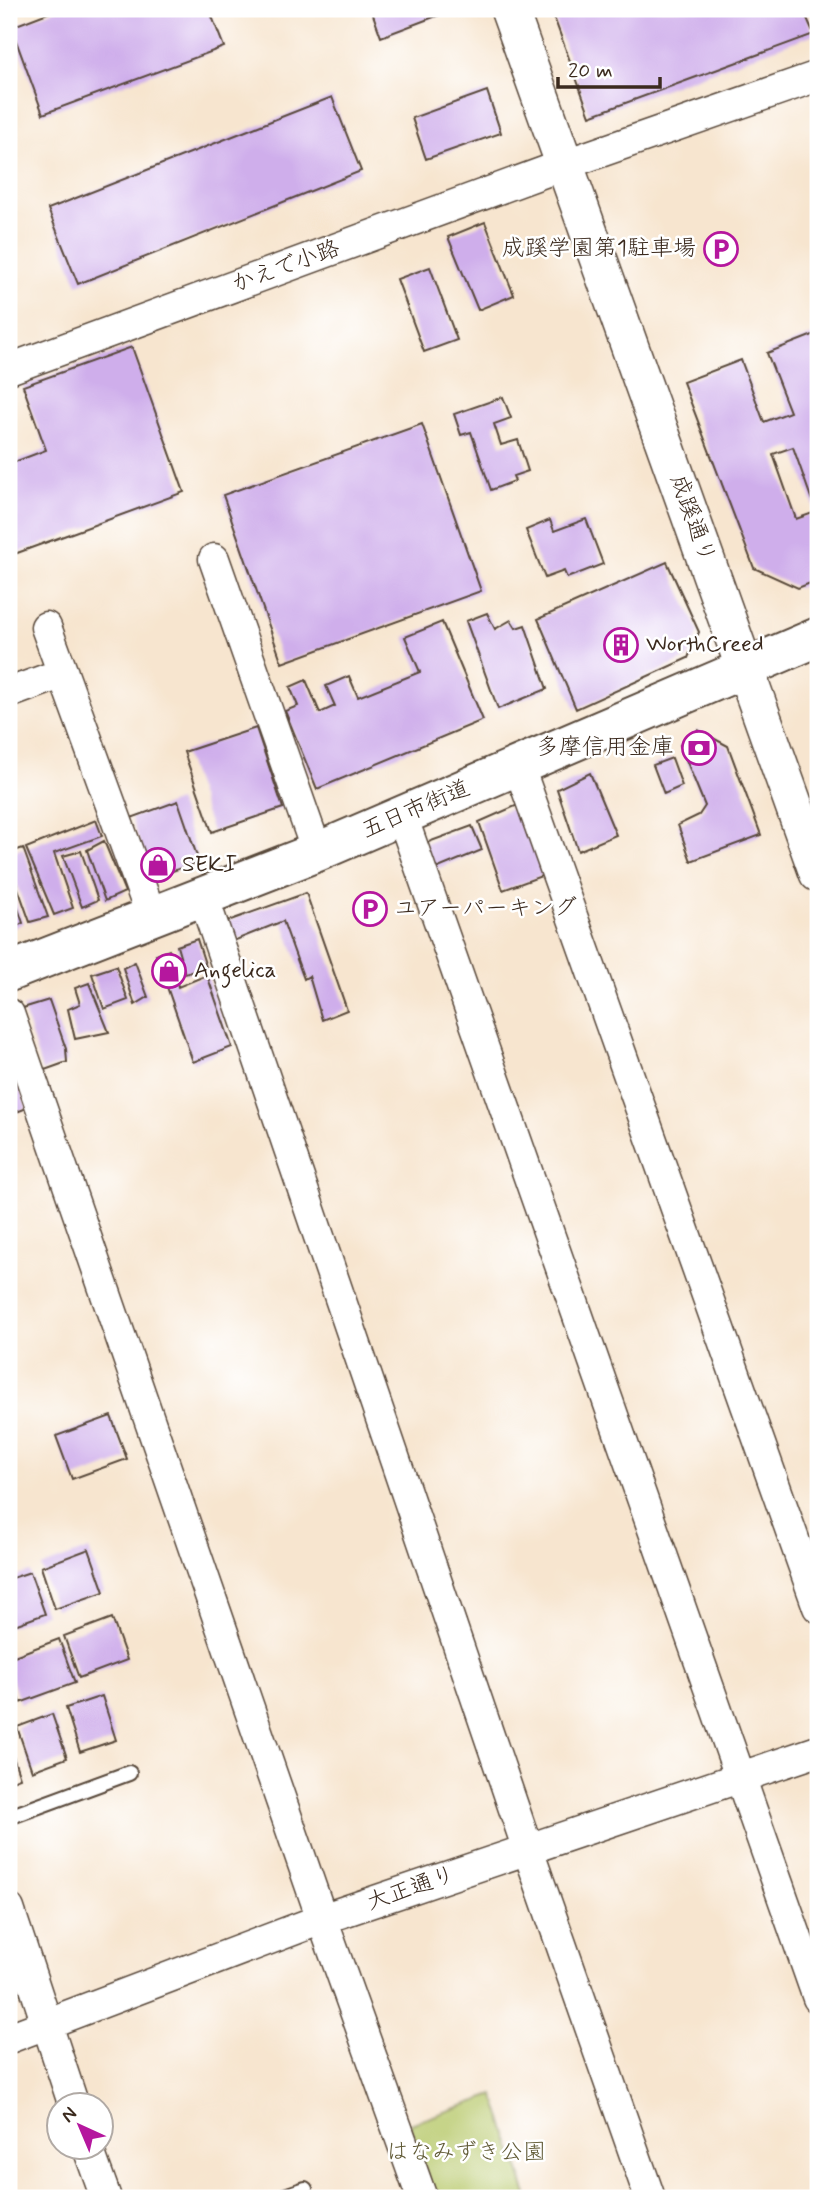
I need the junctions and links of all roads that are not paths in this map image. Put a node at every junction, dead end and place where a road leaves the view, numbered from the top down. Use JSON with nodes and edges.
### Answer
{"nodes":[{"id":1,"x":509,"y":9,"type":"edge"},
{"id":2,"x":818,"y":76,"type":"edge"},
{"id":3,"x":563,"y":165,"type":"junction"},
{"id":4,"x":9,"y":369,"type":"edge"},
{"id":5,"x":214,"y":559,"type":"dead end"},
{"id":6,"x":46,"y":626,"type":"dead end"},
{"id":7,"x":818,"y":637,"type":"edge"},
{"id":8,"x":746,"y":669,"type":"junction"},
{"id":9,"x":63,"y":673,"type":"junction"},
{"id":10,"x":9,"y":693,"type":"edge"},
{"id":11,"x":519,"y":767,"type":"junction"},
{"id":12,"x":402,"y":816,"type":"junction"},
{"id":13,"x":317,"y":852,"type":"junction"},
{"id":14,"x":818,"y":873,"type":"edge"},
{"id":15,"x":203,"y":896,"type":"junction"},
{"id":16,"x":151,"y":915,"type":"junction"},
{"id":17,"x":9,"y":972,"type":"edge"},
{"id":18,"x":9,"y":1014,"type":"edge"},
{"id":19,"x":818,"y":1607,"type":"edge"},
{"id":20,"x":818,"y":1751,"type":"edge"},
{"id":21,"x":129,"y":1773,"type":"dead end"},
{"id":22,"x":740,"y":1777,"type":"junction"},
{"id":23,"x":9,"y":1817,"type":"edge"},
{"id":24,"x":527,"y":1850,"type":"junction"},
{"id":25,"x":9,"y":1909,"type":"edge"},
{"id":26,"x":322,"y":1919,"type":"junction"},
{"id":27,"x":818,"y":1998,"type":"edge"},
{"id":28,"x":46,"y":2024,"type":"junction"},
{"id":29,"x":9,"y":2038,"type":"edge"},
{"id":30,"x":70,"y":2092,"type":"edge"},
{"id":31,"x":93,"y":2162,"type":"edge"},
{"id":32,"x":305,"y":2189,"type":"dead end"},
{"id":33,"x":106,"y":2198,"type":"edge"},
{"id":34,"x":279,"y":2198,"type":"edge"},
{"id":35,"x":422,"y":2198,"type":"edge"},
{"id":36,"x":650,"y":2198,"type":"edge"}],
"edges":[{"from":1,"to":3,"type":"street","name":"成蹊通り"},
{"from":2,"to":3,"type":"street","name":"かえで小路"},
{"from":3,"to":4,"type":"street","name":"かえで小路"},
{"from":3,"to":8,"type":"street","name":"成蹊通り"},
{"from":5,"to":13,"type":"street"},
{"from":6,"to":9,"type":"street"},
{"from":7,"to":8,"type":"main road","name":"五日市街道"},
{"from":8,"to":11,"type":"main road","name":"五日市街道"},
{"from":8,"to":14,"type":"street","name":"成蹊通り"},
{"from":9,"to":10,"type":"street"},
{"from":9,"to":16,"type":"street"},
{"from":11,"to":12,"type":"main road","name":"五日市街道"},
{"from":11,"to":19,"type":"street"},
{"from":12,"to":13,"type":"main road","name":"五日市街道"},
{"from":12,"to":22,"type":"street"},
{"from":13,"to":15,"type":"main road","name":"五日市街道"},
{"from":15,"to":16,"type":"main road","name":"五日市街道"},
{"from":15,"to":24,"type":"street"},
{"from":16,"to":17,"type":"main road","name":"五日市街道"},
{"from":18,"to":26,"type":"street"},
{"from":20,"to":22,"type":"street","name":"大正通り"},
{"from":21,"to":23,"type":"lane"},
{"from":22,"to":24,"type":"street","name":"大正通り"},
{"from":22,"to":27,"type":"street"},
{"from":24,"to":26,"type":"street","name":"大正通り"},
{"from":24,"to":36,"type":"street"},
{"from":25,"to":28,"type":"street"},
{"from":26,"to":28,"type":"street","name":"大正通り"},
{"from":26,"to":35,"type":"street"},
{"from":28,"to":29,"type":"street","name":"大正通り"},
{"from":28,"to":30,"type":"street"},
{"from":31,"to":33,"type":"street"},
{"from":32,"to":34,"type":"lane"}]}
